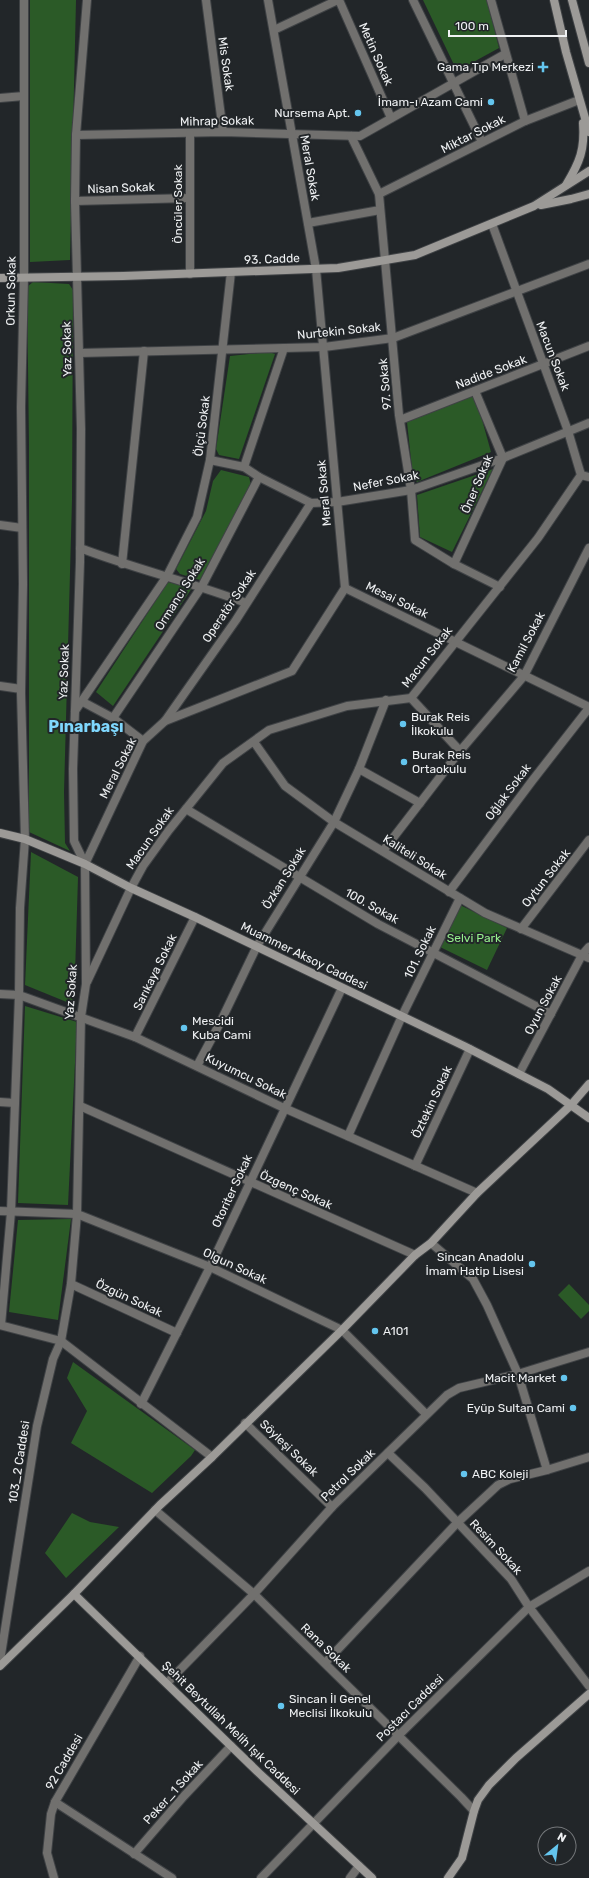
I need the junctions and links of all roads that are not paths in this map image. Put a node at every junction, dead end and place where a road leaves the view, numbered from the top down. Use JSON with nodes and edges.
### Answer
{"nodes":[{"id":1,"x":24,"y":0,"type":"edge"},
{"id":2,"x":88,"y":0,"type":"edge"},
{"id":3,"x":206,"y":0,"type":"edge"},
{"id":4,"x":268,"y":0,"type":"edge"},
{"id":5,"x":339,"y":0,"type":"edge"},
{"id":6,"x":413,"y":0,"type":"edge"},
{"id":7,"x":491,"y":0,"type":"edge"},
{"id":8,"x":554,"y":0,"type":"edge"},
{"id":9,"x":572,"y":0,"type":"edge"},
{"id":10,"x":274,"y":30,"type":"junction"},
{"id":11,"x":505,"y":54,"type":"junction"},
{"id":12,"x":589,"y":63,"type":"edge"},
{"id":13,"x":453,"y":82,"type":"junction"},
{"id":14,"x":24,"y":96,"type":"junction"},
{"id":15,"x":0,"y":98,"type":"edge"},
{"id":16,"x":579,"y":100,"type":"junction"},
{"id":17,"x":582,"y":110,"type":"junction"},
{"id":18,"x":391,"y":118,"type":"junction"},
{"id":19,"x":525,"y":121,"type":"junction"},
{"id":20,"x":223,"y":132,"type":"junction"},
{"id":21,"x":589,"y":132,"type":"edge"},
{"id":22,"x":190,"y":134,"type":"junction"},
{"id":23,"x":292,"y":134,"type":"junction"},
{"id":24,"x":76,"y":135,"type":"junction"},
{"id":25,"x":351,"y":136,"type":"junction"},
{"id":26,"x":482,"y":142,"type":"junction"},
{"id":27,"x":589,"y":171,"type":"edge"},
{"id":28,"x":563,"y":189,"type":"junction"},
{"id":29,"x":379,"y":194,"type":"junction"},
{"id":30,"x":589,"y":194,"type":"edge"},
{"id":31,"x":190,"y":198,"type":"junction"},
{"id":32,"x":589,"y":199,"type":"edge"},
{"id":33,"x":571,"y":200,"type":"junction"},
{"id":34,"x":76,"y":201,"type":"junction"},
{"id":35,"x":534,"y":206,"type":"junction"},
{"id":36,"x":380,"y":210,"type":"junction"},
{"id":37,"x":308,"y":223,"type":"junction"},
{"id":38,"x":492,"y":224,"type":"junction"},
{"id":39,"x":386,"y":260,"type":"junction"},
{"id":40,"x":589,"y":264,"type":"edge"},
{"id":41,"x":316,"y":269,"type":"junction"},
{"id":42,"x":231,"y":272,"type":"junction"},
{"id":43,"x":190,"y":274,"type":"junction"},
{"id":44,"x":77,"y":276,"type":"junction"},
{"id":45,"x":24,"y":277,"type":"junction"},
{"id":46,"x":0,"y":278,"type":"edge"},
{"id":47,"x":516,"y":292,"type":"junction"},
{"id":48,"x":392,"y":338,"type":"junction"},
{"id":49,"x":589,"y":346,"type":"edge"},
{"id":50,"x":324,"y":347,"type":"junction"},
{"id":51,"x":284,"y":348,"type":"junction"},
{"id":52,"x":223,"y":349,"type":"junction"},
{"id":53,"x":144,"y":351,"type":"junction"},
{"id":54,"x":79,"y":353,"type":"junction"},
{"id":55,"x":543,"y":365,"type":"junction"},
{"id":56,"x":475,"y":391,"type":"junction"},
{"id":57,"x":400,"y":420,"type":"junction"},
{"id":58,"x":589,"y":423,"type":"edge"},
{"id":59,"x":568,"y":431,"type":"junction"},
{"id":60,"x":503,"y":458,"type":"junction"},
{"id":61,"x":210,"y":460,"type":"junction"},
{"id":62,"x":244,"y":467,"type":"junction"},
{"id":63,"x":585,"y":476,"type":"edge"},
{"id":64,"x":259,"y":477,"type":"junction"},
{"id":65,"x":411,"y":490,"type":"junction"},
{"id":66,"x":337,"y":502,"type":"junction"},
{"id":67,"x":311,"y":503,"type":"junction"},
{"id":68,"x":0,"y":525,"type":"edge"},
{"id":69,"x":22,"y":528,"type":"junction"},
{"id":70,"x":80,"y":548,"type":"junction"},
{"id":71,"x":589,"y":548,"type":"edge"},
{"id":72,"x":122,"y":564,"type":"junction"},
{"id":73,"x":454,"y":564,"type":"junction"},
{"id":74,"x":167,"y":576,"type":"junction"},
{"id":75,"x":202,"y":586,"type":"junction"},
{"id":76,"x":500,"y":587,"type":"junction"},
{"id":77,"x":345,"y":588,"type":"junction"},
{"id":78,"x":246,"y":603,"type":"junction"},
{"id":79,"x":455,"y":641,"type":"junction"},
{"id":80,"x":524,"y":676,"type":"junction"},
{"id":81,"x":0,"y":686,"type":"edge"},
{"id":82,"x":21,"y":688,"type":"junction"},
{"id":83,"x":411,"y":698,"type":"junction"},
{"id":84,"x":386,"y":700,"type":"junction"},
{"id":85,"x":83,"y":702,"type":"junction"},
{"id":86,"x":589,"y":708,"type":"edge"},
{"id":87,"x":75,"y":712,"type":"junction"},
{"id":88,"x":113,"y":718,"type":"junction"},
{"id":89,"x":165,"y":721,"type":"junction"},
{"id":90,"x":143,"y":741,"type":"junction"},
{"id":91,"x":254,"y":742,"type":"junction"},
{"id":92,"x":460,"y":751,"type":"junction"},
{"id":93,"x":358,"y":769,"type":"junction"},
{"id":94,"x":420,"y":803,"type":"junction"},
{"id":95,"x":186,"y":809,"type":"junction"},
{"id":96,"x":334,"y":822,"type":"junction"},
{"id":97,"x":0,"y":833,"type":"edge"},
{"id":98,"x":25,"y":839,"type":"junction"},
{"id":99,"x":589,"y":840,"type":"edge"},
{"id":100,"x":383,"y":851,"type":"junction"},
{"id":101,"x":85,"y":864,"type":"junction"},
{"id":102,"x":298,"y":878,"type":"junction"},
{"id":103,"x":131,"y":888,"type":"junction"},
{"id":104,"x":449,"y":892,"type":"junction"},
{"id":105,"x":460,"y":898,"type":"junction"},
{"id":106,"x":195,"y":917,"type":"junction"},
{"id":107,"x":521,"y":929,"type":"junction"},
{"id":108,"x":257,"y":946,"type":"junction"},
{"id":109,"x":589,"y":947,"type":"edge"},
{"id":110,"x":433,"y":952,"type":"junction"},
{"id":111,"x":586,"y":957,"type":"edge"},
{"id":112,"x":86,"y":984,"type":"junction"},
{"id":113,"x":342,"y":988,"type":"junction"},
{"id":114,"x":0,"y":994,"type":"edge"},
{"id":115,"x":19,"y":995,"type":"junction"},
{"id":116,"x":551,"y":1014,"type":"junction"},
{"id":117,"x":402,"y":1016,"type":"junction"},
{"id":118,"x":81,"y":1017,"type":"junction"},
{"id":119,"x":135,"y":1037,"type":"junction"},
{"id":120,"x":470,"y":1049,"type":"junction"},
{"id":121,"x":197,"y":1066,"type":"junction"},
{"id":122,"x":519,"y":1074,"type":"junction"},
{"id":123,"x":589,"y":1084,"type":"edge"},
{"id":124,"x":0,"y":1102,"type":"edge"},
{"id":125,"x":15,"y":1103,"type":"junction"},
{"id":126,"x":571,"y":1105,"type":"junction"},
{"id":127,"x":80,"y":1106,"type":"junction"},
{"id":128,"x":284,"y":1108,"type":"junction"},
{"id":129,"x":589,"y":1118,"type":"edge"},
{"id":130,"x":348,"y":1136,"type":"junction"},
{"id":131,"x":415,"y":1166,"type":"junction"},
{"id":132,"x":249,"y":1182,"type":"junction"},
{"id":133,"x":477,"y":1193,"type":"junction"},
{"id":134,"x":0,"y":1211,"type":"edge"},
{"id":135,"x":11,"y":1212,"type":"junction"},
{"id":136,"x":77,"y":1214,"type":"junction"},
{"id":137,"x":430,"y":1243,"type":"junction"},
{"id":138,"x":416,"y":1255,"type":"junction"},
{"id":139,"x":210,"y":1266,"type":"junction"},
{"id":140,"x":72,"y":1284,"type":"junction"},
{"id":141,"x":0,"y":1325,"type":"edge"},
{"id":142,"x":342,"y":1330,"type":"junction"},
{"id":143,"x":177,"y":1333,"type":"junction"},
{"id":144,"x":61,"y":1341,"type":"junction"},
{"id":145,"x":589,"y":1352,"type":"edge"},
{"id":146,"x":518,"y":1374,"type":"junction"},
{"id":147,"x":141,"y":1404,"type":"junction"},
{"id":148,"x":426,"y":1414,"type":"junction"},
{"id":149,"x":246,"y":1423,"type":"junction"},
{"id":150,"x":388,"y":1453,"type":"junction"},
{"id":151,"x":212,"y":1457,"type":"junction"},
{"id":152,"x":589,"y":1457,"type":"edge"},
{"id":153,"x":548,"y":1470,"type":"junction"},
{"id":154,"x":332,"y":1507,"type":"junction"},
{"id":155,"x":155,"y":1510,"type":"junction"},
{"id":156,"x":457,"y":1523,"type":"junction"},
{"id":157,"x":589,"y":1572,"type":"edge"},
{"id":158,"x":74,"y":1594,"type":"junction"},
{"id":159,"x":254,"y":1594,"type":"junction"},
{"id":160,"x":529,"y":1607,"type":"junction"},
{"id":161,"x":140,"y":1656,"type":"junction"},
{"id":162,"x":0,"y":1661,"type":"edge"},
{"id":163,"x":325,"y":1663,"type":"junction"},
{"id":164,"x":0,"y":1666,"type":"edge"},
{"id":165,"x":167,"y":1683,"type":"junction"},
{"id":166,"x":589,"y":1686,"type":"edge"},
{"id":167,"x":589,"y":1694,"type":"edge"},
{"id":168,"x":398,"y":1736,"type":"junction"},
{"id":169,"x":231,"y":1746,"type":"junction"},
{"id":170,"x":55,"y":1802,"type":"junction"},
{"id":171,"x":474,"y":1811,"type":"junction"},
{"id":172,"x":313,"y":1823,"type":"junction"},
{"id":173,"x":134,"y":1854,"type":"junction"},
{"id":174,"x":359,"y":1866,"type":"junction"},
{"id":175,"x":54,"y":1878,"type":"edge"},
{"id":176,"x":172,"y":1878,"type":"edge"},
{"id":177,"x":261,"y":1878,"type":"edge"},
{"id":178,"x":350,"y":1878,"type":"edge"},
{"id":179,"x":372,"y":1878,"type":"edge"},
{"id":180,"x":448,"y":1878,"type":"edge"}],
"edges":[{"from":1,"to":14,"type":"street","name":"Orkun Sokak"},
{"from":2,"to":24,"type":"street","name":"Yaz Sokak"},
{"from":3,"to":20,"type":"street","name":"Mis Sokak"},
{"from":4,"to":10,"type":"street","name":"Meral Sokak"},
{"from":5,"to":10,"type":"street"},
{"from":5,"to":18,"type":"street","name":"Metin Sokak"},
{"from":6,"to":13,"type":"street"},
{"from":7,"to":11,"type":"street"},
{"from":8,"to":16,"type":"main road"},
{"from":9,"to":12,"type":"main road"},
{"from":10,"to":23,"type":"street","name":"Meral Sokak"},
{"from":11,"to":13,"type":"street","name":"Mihrap Sokak"},
{"from":11,"to":19,"type":"street"},
{"from":13,"to":18,"type":"street","name":"Mihrap Sokak"},
{"from":13,"to":26,"type":"street"},
{"from":14,"to":15,"type":"street"},
{"from":14,"to":45,"type":"street","name":"Orkun Sokak"},
{"from":16,"to":17,"type":"main road"},
{"from":16,"to":19,"type":"street","name":"Miktar Sokak"},
{"from":17,"to":21,"type":"main road"},
{"from":17,"to":28,"type":"main road"},
{"from":18,"to":25,"type":"street","name":"Mihrap Sokak"},
{"from":19,"to":26,"type":"street","name":"Miktar Sokak"},
{"from":20,"to":22,"type":"street","name":"Mihrap Sokak"},
{"from":20,"to":23,"type":"street","name":"Mihrap Sokak"},
{"from":22,"to":24,"type":"street","name":"Mihrap Sokak"},
{"from":22,"to":31,"type":"street","name":"Öncüler Sokak"},
{"from":23,"to":25,"type":"street","name":"Mihrap Sokak"},
{"from":23,"to":37,"type":"street","name":"Meral Sokak"},
{"from":24,"to":34,"type":"street","name":"Yaz Sokak"},
{"from":25,"to":29,"type":"street","name":"97. Sokak"},
{"from":26,"to":29,"type":"street","name":"Miktar Sokak"},
{"from":27,"to":28,"type":"main road","name":"93. Cadde"},
{"from":28,"to":35,"type":"main road","name":"93. Cadde"},
{"from":29,"to":36,"type":"street","name":"97. Sokak"},
{"from":30,"to":33,"type":"main road","name":"93. Cadde"},
{"from":31,"to":34,"type":"street","name":"Nisan Sokak"},
{"from":31,"to":43,"type":"street","name":"Öncüler Sokak"},
{"from":32,"to":33,"type":"main road"},
{"from":33,"to":35,"type":"main road","name":"93. Cadde"},
{"from":34,"to":44,"type":"street","name":"Yaz Sokak"},
{"from":35,"to":38,"type":"main road","name":"93. Cadde"},
{"from":36,"to":37,"type":"street"},
{"from":36,"to":39,"type":"street","name":"97. Sokak"},
{"from":37,"to":41,"type":"street","name":"Meral Sokak"},
{"from":38,"to":39,"type":"main road","name":"93. Cadde"},
{"from":38,"to":47,"type":"street","name":"Macun Sokak"},
{"from":39,"to":41,"type":"main road","name":"93. Cadde"},
{"from":39,"to":48,"type":"street","name":"97. Sokak"},
{"from":40,"to":47,"type":"street","name":"Nurtekin Sokak"},
{"from":41,"to":42,"type":"main road","name":"93. Cadde"},
{"from":41,"to":50,"type":"street","name":"Meral Sokak"},
{"from":42,"to":43,"type":"main road","name":"93. Cadde"},
{"from":42,"to":52,"type":"street","name":"Ölçü Sokak"},
{"from":43,"to":44,"type":"main road","name":"93. Cadde"},
{"from":44,"to":45,"type":"main road","name":"93. Cadde"},
{"from":44,"to":54,"type":"street","name":"Yaz Sokak"},
{"from":45,"to":46,"type":"main road","name":"93. Cadde"},
{"from":45,"to":69,"type":"street","name":"Orkun Sokak"},
{"from":47,"to":48,"type":"street","name":"Nurtekin Sokak"},
{"from":47,"to":55,"type":"street","name":"Macun Sokak"},
{"from":48,"to":50,"type":"street","name":"Nurtekin Sokak"},
{"from":48,"to":57,"type":"street","name":"97. Sokak"},
{"from":49,"to":55,"type":"street","name":"Nadide Sokak"},
{"from":50,"to":51,"type":"street","name":"Nurtekin Sokak"},
{"from":50,"to":66,"type":"street","name":"Meral Sokak"},
{"from":51,"to":52,"type":"street","name":"Nurtekin Sokak"},
{"from":51,"to":62,"type":"street"},
{"from":52,"to":53,"type":"street","name":"Nurtekin Sokak"},
{"from":52,"to":61,"type":"street","name":"Ölçü Sokak"},
{"from":53,"to":54,"type":"street","name":"Nurtekin Sokak"},
{"from":53,"to":72,"type":"street"},
{"from":54,"to":70,"type":"street","name":"Yaz Sokak"},
{"from":55,"to":56,"type":"street","name":"Nadide Sokak"},
{"from":55,"to":59,"type":"street","name":"Macun Sokak"},
{"from":56,"to":57,"type":"street","name":"Nadide Sokak"},
{"from":56,"to":60,"type":"street","name":"Öner Sokak"},
{"from":57,"to":65,"type":"street","name":"97. Sokak"},
{"from":58,"to":59,"type":"street","name":"Nefer Sokak"},
{"from":59,"to":60,"type":"street","name":"Nefer Sokak"},
{"from":59,"to":63,"type":"street","name":"Macun Sokak"},
{"from":60,"to":65,"type":"street","name":"Nefer Sokak"},
{"from":60,"to":73,"type":"street","name":"Öner Sokak"},
{"from":61,"to":62,"type":"street","name":"Nefer Sokak"},
{"from":61,"to":74,"type":"street","name":"Ölçü Sokak"},
{"from":62,"to":64,"type":"street","name":"Nefer Sokak"},
{"from":63,"to":76,"type":"street","name":"Macun Sokak"},
{"from":64,"to":67,"type":"street","name":"Nefer Sokak"},
{"from":64,"to":75,"type":"street","name":"Ormancı Sokak"},
{"from":65,"to":66,"type":"street","name":"Nefer Sokak"},
{"from":65,"to":73,"type":"street","name":"97. Sokak"},
{"from":66,"to":67,"type":"street","name":"Nefer Sokak"},
{"from":66,"to":77,"type":"street","name":"Meral Sokak"},
{"from":67,"to":78,"type":"street","name":"Operatör Sokak"},
{"from":68,"to":69,"type":"street"},
{"from":69,"to":82,"type":"street","name":"Orkun Sokak"},
{"from":70,"to":72,"type":"street"},
{"from":70,"to":87,"type":"street","name":"Yaz Sokak"},
{"from":71,"to":80,"type":"street","name":"Kamil Sokak"},
{"from":72,"to":74,"type":"street"},
{"from":73,"to":76,"type":"street","name":"97. Sokak"},
{"from":74,"to":75,"type":"street"},
{"from":74,"to":85,"type":"street","name":"Ölçü Sokak"},
{"from":75,"to":78,"type":"street"},
{"from":75,"to":88,"type":"street","name":"Ormancı Sokak"},
{"from":76,"to":79,"type":"street","name":"Macun Sokak"},
{"from":77,"to":79,"type":"street","name":"Mesai Sokak"},
{"from":77,"to":89,"type":"street","name":"Meral Sokak"},
{"from":78,"to":89,"type":"street","name":"Operatör Sokak"},
{"from":79,"to":80,"type":"street","name":"Mesai Sokak"},
{"from":79,"to":83,"type":"street","name":"Macun Sokak"},
{"from":80,"to":86,"type":"street","name":"Mesai Sokak"},
{"from":80,"to":92,"type":"street","name":"Kamil Sokak"},
{"from":81,"to":82,"type":"street"},
{"from":82,"to":98,"type":"street","name":"Orkun Sokak"},
{"from":83,"to":84,"type":"street","name":"Macun Sokak"},
{"from":83,"to":92,"type":"street"},
{"from":84,"to":91,"type":"street","name":"Macun Sokak"},
{"from":84,"to":93,"type":"street","name":"Özkan Sokak"},
{"from":85,"to":87,"type":"street","name":"Ölçü Sokak"},
{"from":85,"to":88,"type":"street"},
{"from":86,"to":104,"type":"street","name":"Oğlak Sokak"},
{"from":87,"to":101,"type":"street","name":"Yaz Sokak"},
{"from":88,"to":90,"type":"street"},
{"from":89,"to":90,"type":"street","name":"Meral Sokak"},
{"from":90,"to":101,"type":"street","name":"Meral Sokak"},
{"from":91,"to":95,"type":"street","name":"Macun Sokak"},
{"from":91,"to":96,"type":"street","name":"Kaliteli Sokak"},
{"from":92,"to":94,"type":"street","name":"Kamil Sokak"},
{"from":93,"to":94,"type":"street"},
{"from":93,"to":96,"type":"street","name":"Özkan Sokak"},
{"from":94,"to":100,"type":"street","name":"Kamil Sokak"},
{"from":95,"to":102,"type":"street","name":"100. Sokak"},
{"from":95,"to":103,"type":"street","name":"Macun Sokak"},
{"from":96,"to":100,"type":"street","name":"Kaliteli Sokak"},
{"from":96,"to":102,"type":"street","name":"Özkan Sokak"},
{"from":97,"to":98,"type":"main road","name":"Muammer Aksoy Caddesi"},
{"from":98,"to":101,"type":"main road","name":"Muammer Aksoy Caddesi"},
{"from":98,"to":115,"type":"street","name":"Orkun Sokak"},
{"from":99,"to":107,"type":"street","name":"Oytun Sokak"},
{"from":100,"to":104,"type":"street","name":"Kaliteli Sokak"},
{"from":101,"to":103,"type":"main road","name":"Muammer Aksoy Caddesi"},
{"from":101,"to":112,"type":"street","name":"Yaz Sokak"},
{"from":102,"to":108,"type":"street","name":"Özkan Sokak"},
{"from":102,"to":110,"type":"street","name":"100. Sokak"},
{"from":103,"to":106,"type":"main road","name":"Muammer Aksoy Caddesi"},
{"from":103,"to":112,"type":"street","name":"Macun Sokak"},
{"from":104,"to":105,"type":"street","name":"Kaliteli Sokak"},
{"from":105,"to":107,"type":"street","name":"Kaliteli Sokak"},
{"from":105,"to":110,"type":"street","name":"101. Sokak"},
{"from":106,"to":108,"type":"main road","name":"Muammer Aksoy Caddesi"},
{"from":106,"to":119,"type":"street","name":"Sarıkaya Sokak"},
{"from":107,"to":111,"type":"street","name":"Kaliteli Sokak"},
{"from":108,"to":113,"type":"main road","name":"Muammer Aksoy Caddesi"},
{"from":108,"to":121,"type":"street","name":"Özkan Sokak"},
{"from":109,"to":111,"type":"street","name":"Oyun Sokak"},
{"from":110,"to":116,"type":"street","name":"100. Sokak"},
{"from":110,"to":117,"type":"street","name":"101. Sokak"},
{"from":111,"to":116,"type":"street","name":"Oyun Sokak"},
{"from":112,"to":118,"type":"street","name":"Yaz Sokak"},
{"from":113,"to":117,"type":"main road","name":"Muammer Aksoy Caddesi"},
{"from":113,"to":128,"type":"street","name":"Otoriter Sokak"},
{"from":114,"to":115,"type":"street","name":"Kuyumcu Sokak"},
{"from":115,"to":118,"type":"street","name":"Kuyumcu Sokak"},
{"from":115,"to":125,"type":"street","name":"Orkun Sokak"},
{"from":116,"to":122,"type":"street","name":"Oyun Sokak"},
{"from":117,"to":120,"type":"main road","name":"Muammer Aksoy Caddesi"},
{"from":117,"to":130,"type":"street","name":"101. Sokak"},
{"from":118,"to":119,"type":"street","name":"Kuyumcu Sokak"},
{"from":118,"to":127,"type":"street","name":"Yaz Sokak"},
{"from":119,"to":121,"type":"street","name":"Kuyumcu Sokak"},
{"from":120,"to":122,"type":"main road","name":"Muammer Aksoy Caddesi"},
{"from":120,"to":131,"type":"street","name":"Öztekin Sokak"},
{"from":121,"to":128,"type":"street","name":"Kuyumcu Sokak"},
{"from":122,"to":126,"type":"main road","name":"Muammer Aksoy Caddesi"},
{"from":123,"to":126,"type":"main road"},
{"from":124,"to":125,"type":"street"},
{"from":125,"to":135,"type":"street","name":"Orkun Sokak"},
{"from":126,"to":129,"type":"main road","name":"Muammer Aksoy Caddesi"},
{"from":126,"to":133,"type":"main road"},
{"from":127,"to":132,"type":"street","name":"Özgenç Sokak"},
{"from":127,"to":136,"type":"street","name":"Yaz Sokak"},
{"from":128,"to":130,"type":"street","name":"Kuyumcu Sokak"},
{"from":128,"to":132,"type":"street","name":"Otoriter Sokak"},
{"from":130,"to":131,"type":"street","name":"Kuyumcu Sokak"},
{"from":131,"to":133,"type":"street","name":"Kuyumcu Sokak"},
{"from":132,"to":138,"type":"street","name":"Özgenç Sokak"},
{"from":132,"to":139,"type":"street","name":"Otoriter Sokak"},
{"from":133,"to":137,"type":"main road"},
{"from":134,"to":135,"type":"street","name":"Olgun Sokak"},
{"from":135,"to":136,"type":"street","name":"Olgun Sokak"},
{"from":135,"to":141,"type":"street","name":"Orkun Sokak"},
{"from":136,"to":139,"type":"street","name":"Olgun Sokak"},
{"from":136,"to":140,"type":"street","name":"Yaz Sokak"},
{"from":137,"to":138,"type":"main road"},
{"from":137,"to":146,"type":"street"},
{"from":138,"to":142,"type":"main road"},
{"from":139,"to":142,"type":"street","name":"Olgun Sokak"},
{"from":139,"to":143,"type":"street","name":"Otoriter Sokak"},
{"from":140,"to":143,"type":"street","name":"Özgün Sokak"},
{"from":140,"to":144,"type":"street","name":"Yaz Sokak"},
{"from":141,"to":144,"type":"street"},
{"from":142,"to":148,"type":"street","name":"Olgun Sokak"},
{"from":142,"to":149,"type":"main road"},
{"from":143,"to":147,"type":"street","name":"Otoriter Sokak"},
{"from":144,"to":147,"type":"street"},
{"from":144,"to":162,"type":"street","name":"103_2 Caddesi"},
{"from":145,"to":146,"type":"street","name":"Petrol Sokak"},
{"from":146,"to":148,"type":"street","name":"Petrol Sokak"},
{"from":146,"to":153,"type":"street"},
{"from":147,"to":151,"type":"street"},
{"from":148,"to":150,"type":"street","name":"Petrol Sokak"},
{"from":149,"to":151,"type":"main road"},
{"from":149,"to":154,"type":"street","name":"Söyleşi Sokak"},
{"from":150,"to":154,"type":"street","name":"Petrol Sokak"},
{"from":150,"to":156,"type":"street","name":"Resim Sokak"},
{"from":151,"to":155,"type":"main road"},
{"from":152,"to":153,"type":"street"},
{"from":153,"to":156,"type":"street"},
{"from":154,"to":159,"type":"street","name":"Petrol Sokak"},
{"from":155,"to":158,"type":"main road"},
{"from":155,"to":159,"type":"street","name":"Rana Sokak"},
{"from":156,"to":160,"type":"street","name":"Resim Sokak"},
{"from":156,"to":163,"type":"street"},
{"from":157,"to":160,"type":"street","name":"Postacı Caddesi"},
{"from":158,"to":161,"type":"main road","name":"Şehit Beytullah Melih Işık Caddesi"},
{"from":158,"to":164,"type":"main road"},
{"from":159,"to":163,"type":"street","name":"Rana Sokak"},
{"from":159,"to":165,"type":"street","name":"Petrol Sokak"},
{"from":160,"to":166,"type":"street","name":"Resim Sokak"},
{"from":160,"to":168,"type":"street","name":"Postacı Caddesi"},
{"from":161,"to":165,"type":"main road","name":"Şehit Beytullah Melih Işık Caddesi"},
{"from":161,"to":170,"type":"street","name":"92 Caddesi"},
{"from":163,"to":168,"type":"street","name":"Rana Sokak"},
{"from":165,"to":169,"type":"main road","name":"Şehit Beytullah Melih Işık Caddesi"},
{"from":167,"to":171,"type":"main road"},
{"from":168,"to":171,"type":"street","name":"Rana Sokak"},
{"from":168,"to":172,"type":"street","name":"Postacı Caddesi"},
{"from":169,"to":172,"type":"main road","name":"Şehit Beytullah Melih Işık Caddesi"},
{"from":169,"to":173,"type":"street","name":"Peker_1 Sokak"},
{"from":170,"to":173,"type":"street","name":"92 Caddesi"},
{"from":170,"to":175,"type":"street"},
{"from":171,"to":180,"type":"main road"},
{"from":172,"to":174,"type":"main road","name":"Şehit Beytullah Melih Işık Caddesi"},
{"from":172,"to":177,"type":"street","name":"Postacı Caddesi"},
{"from":173,"to":176,"type":"street","name":"92 Caddesi"},
{"from":174,"to":178,"type":"street"},
{"from":174,"to":179,"type":"main road","name":"Şehit Beytullah Melih Işık Caddesi"}]}
